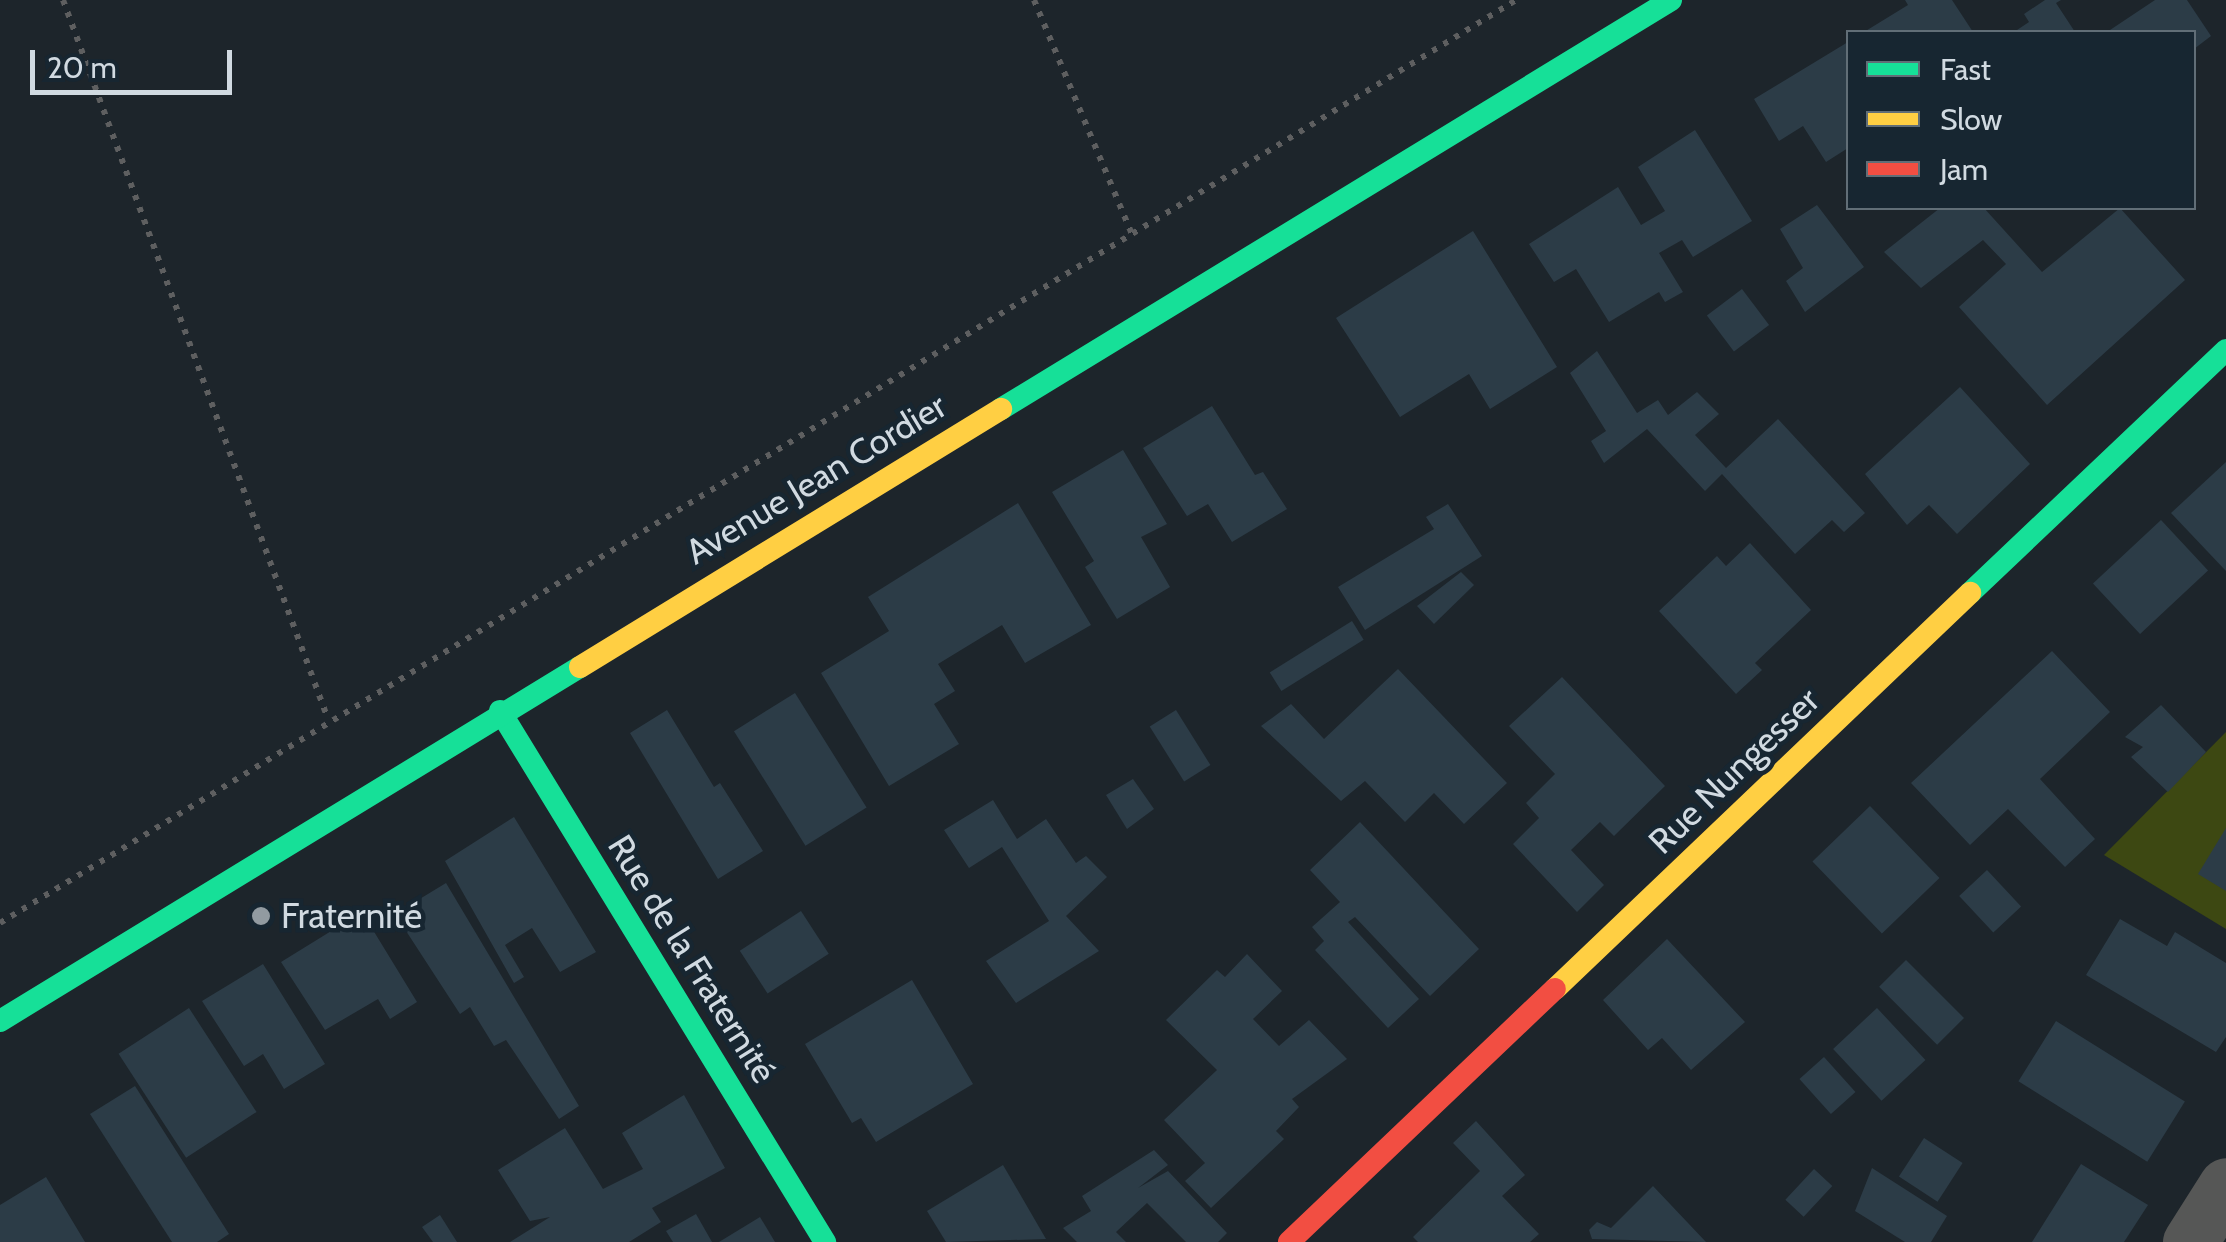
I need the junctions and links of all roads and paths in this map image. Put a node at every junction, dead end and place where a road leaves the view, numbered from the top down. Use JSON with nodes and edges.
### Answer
{"nodes":[{"id":1,"x":63,"y":0,"type":"edge"},
{"id":2,"x":1034,"y":0,"type":"edge"},
{"id":3,"x":1516,"y":0,"type":"edge"},
{"id":4,"x":1670,"y":0,"type":"edge"},
{"id":5,"x":1132,"y":234,"type":"junction"},
{"id":6,"x":2226,"y":350,"type":"edge"},
{"id":7,"x":500,"y":711,"type":"junction"},
{"id":8,"x":328,"y":718,"type":"junction"},
{"id":9,"x":0,"y":923,"type":"edge"},
{"id":10,"x":0,"y":1022,"type":"edge"},
{"id":11,"x":2226,"y":1185,"type":"edge"},
{"id":12,"x":824,"y":1242,"type":"edge"},
{"id":13,"x":1290,"y":1242,"type":"edge"},
{"id":14,"x":2190,"y":1242,"type":"edge"}],
"edges":[{"from":1,"to":8,"type":"path"},
{"from":2,"to":5,"type":"path"},
{"from":3,"to":5,"type":"path"},
{"from":4,"to":7,"type":"street","name":"Avenue Jean Cordier"},
{"from":5,"to":8,"type":"path"},
{"from":6,"to":13,"type":"street","name":"Rue Nungesser"},
{"from":7,"to":10,"type":"street","name":"Avenue Jean Cordier"},
{"from":7,"to":12,"type":"street","name":"Rue de la Fraternité"},
{"from":8,"to":9,"type":"path"},
{"from":11,"to":14,"type":"street"}]}
